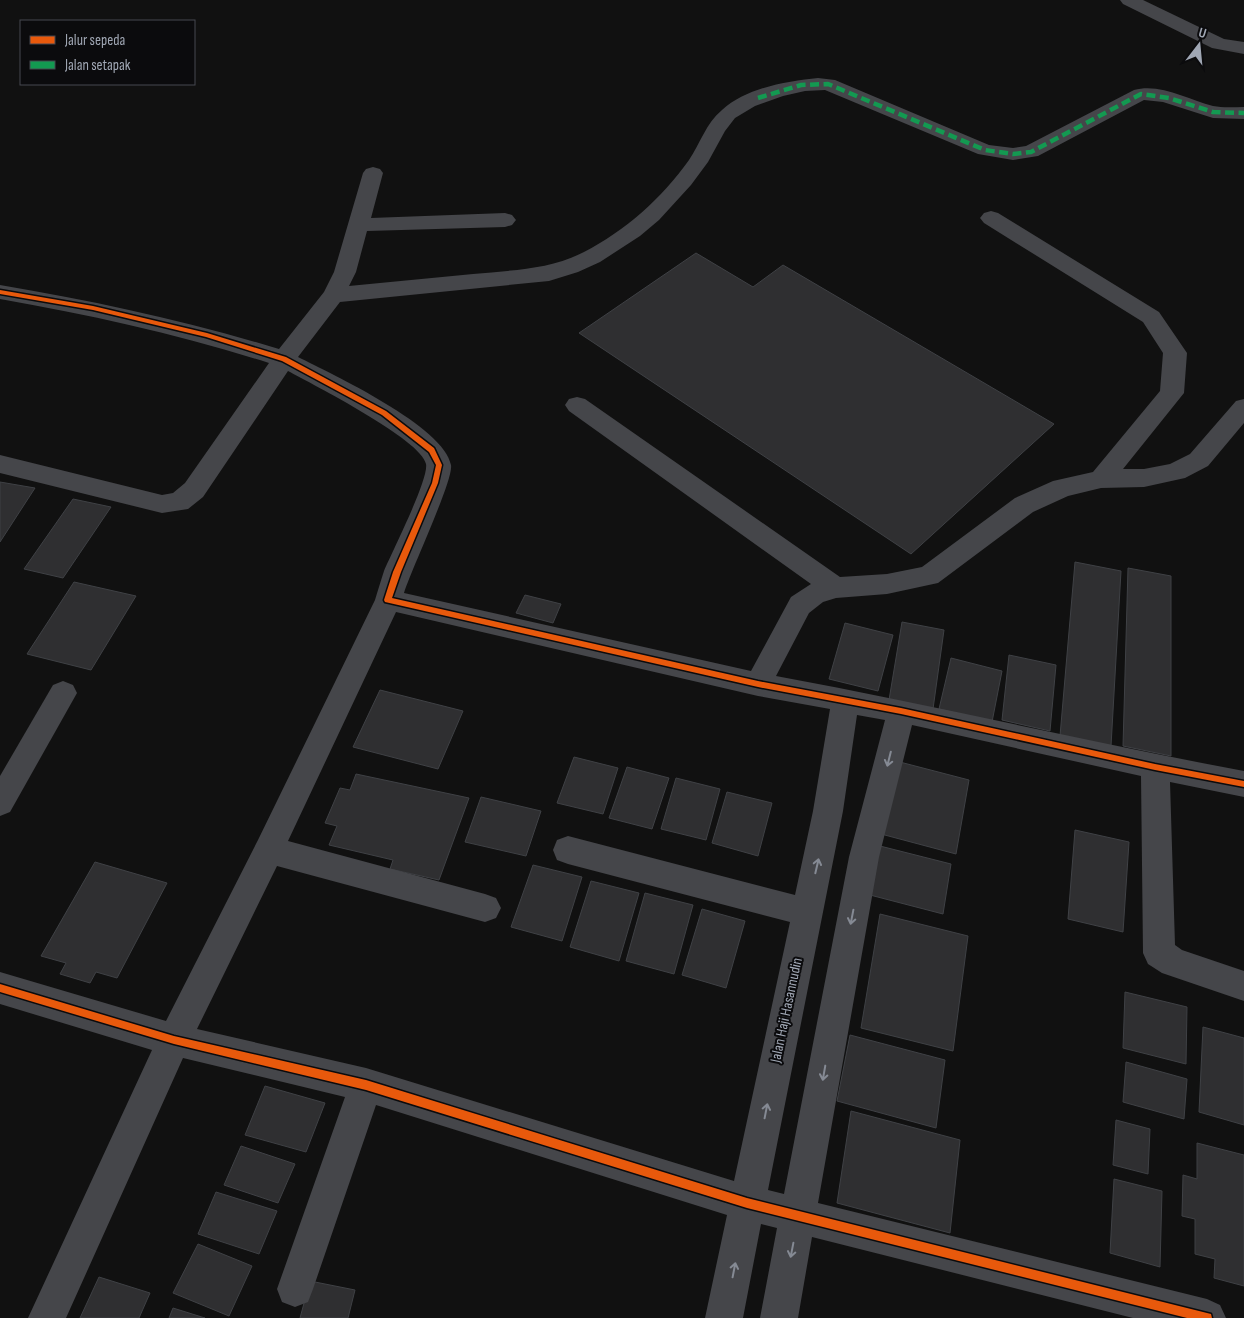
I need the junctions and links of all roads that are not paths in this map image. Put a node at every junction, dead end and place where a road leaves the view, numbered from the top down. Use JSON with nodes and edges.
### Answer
{"nodes":[{"id":1,"x":1130,"y":0,"type":"edge"},
{"id":2,"x":1244,"y":48,"type":"edge"},
{"id":3,"x":1244,"y":113,"type":"edge"},
{"id":4,"x":373,"y":173,"type":"dead end"},
{"id":5,"x":991,"y":218,"type":"dead end"},
{"id":6,"x":505,"y":220,"type":"dead end"},
{"id":7,"x":359,"y":225,"type":"junction"},
{"id":8,"x":0,"y":292,"type":"edge"},
{"id":9,"x":333,"y":295,"type":"junction"},
{"id":10,"x":284,"y":359,"type":"junction"},
{"id":11,"x":577,"y":405,"type":"dead end"},
{"id":12,"x":1244,"y":407,"type":"edge"},
{"id":13,"x":0,"y":464,"type":"edge"},
{"id":14,"x":1101,"y":479,"type":"junction"},
{"id":15,"x":836,"y":588,"type":"junction"},
{"id":16,"x":388,"y":600,"type":"junction"},
{"id":17,"x":758,"y":684,"type":"junction"},
{"id":18,"x":63,"y":693,"type":"dead end"},
{"id":19,"x":845,"y":702,"type":"junction"},
{"id":20,"x":901,"y":711,"type":"junction"},
{"id":21,"x":1155,"y":767,"type":"junction"},
{"id":22,"x":1244,"y":784,"type":"edge"},
{"id":23,"x":0,"y":803,"type":"edge"},
{"id":24,"x":269,"y":850,"type":"junction"},
{"id":25,"x":568,"y":850,"type":"dead end"},
{"id":26,"x":486,"y":908,"type":"dead end"},
{"id":27,"x":806,"y":912,"type":"junction"},
{"id":28,"x":1244,"y":986,"type":"edge"},
{"id":29,"x":0,"y":988,"type":"edge"},
{"id":30,"x":174,"y":1040,"type":"junction"},
{"id":31,"x":366,"y":1085,"type":"junction"},
{"id":32,"x":747,"y":1203,"type":"junction"},
{"id":33,"x":798,"y":1216,"type":"junction"},
{"id":34,"x":295,"y":1289,"type":"dead end"},
{"id":35,"x":47,"y":1318,"type":"edge"},
{"id":36,"x":724,"y":1318,"type":"edge"},
{"id":37,"x":779,"y":1318,"type":"edge"},
{"id":38,"x":1207,"y":1318,"type":"edge"}],
"edges":[{"from":1,"to":2,"type":"street"},
{"from":3,"to":9,"type":"street"},
{"from":4,"to":7,"type":"street"},
{"from":5,"to":14,"type":"street"},
{"from":6,"to":7,"type":"street"},
{"from":7,"to":9,"type":"street"},
{"from":8,"to":10,"type":"street"},
{"from":9,"to":10,"type":"street"},
{"from":10,"to":13,"type":"street"},
{"from":10,"to":16,"type":"street"},
{"from":11,"to":15,"type":"street"},
{"from":12,"to":14,"type":"street"},
{"from":14,"to":15,"type":"street"},
{"from":15,"to":17,"type":"street"},
{"from":16,"to":17,"type":"street"},
{"from":16,"to":24,"type":"street"},
{"from":17,"to":19,"type":"street"},
{"from":18,"to":23,"type":"street"},
{"from":19,"to":20,"type":"street"},
{"from":27,"to":19,"type":"street","name":"Jalan Haji Hasannudin","one_way":true},
{"from":20,"to":21,"type":"street"},
{"from":20,"to":33,"type":"street","one_way":true},
{"from":21,"to":22,"type":"street"},
{"from":21,"to":28,"type":"street"},
{"from":24,"to":26,"type":"street"},
{"from":24,"to":30,"type":"street"},
{"from":25,"to":27,"type":"street"},
{"from":32,"to":27,"type":"street","name":"Jalan Haji Hasannudin","one_way":true},
{"from":29,"to":30,"type":"street"},
{"from":30,"to":31,"type":"street"},
{"from":30,"to":35,"type":"street"},
{"from":31,"to":32,"type":"street"},
{"from":31,"to":34,"type":"street"},
{"from":32,"to":33,"type":"street"},
{"from":36,"to":32,"type":"street","name":"Jalan Haji Hasannudin","one_way":true},
{"from":33,"to":37,"type":"street","one_way":true},
{"from":33,"to":38,"type":"street"}]}
